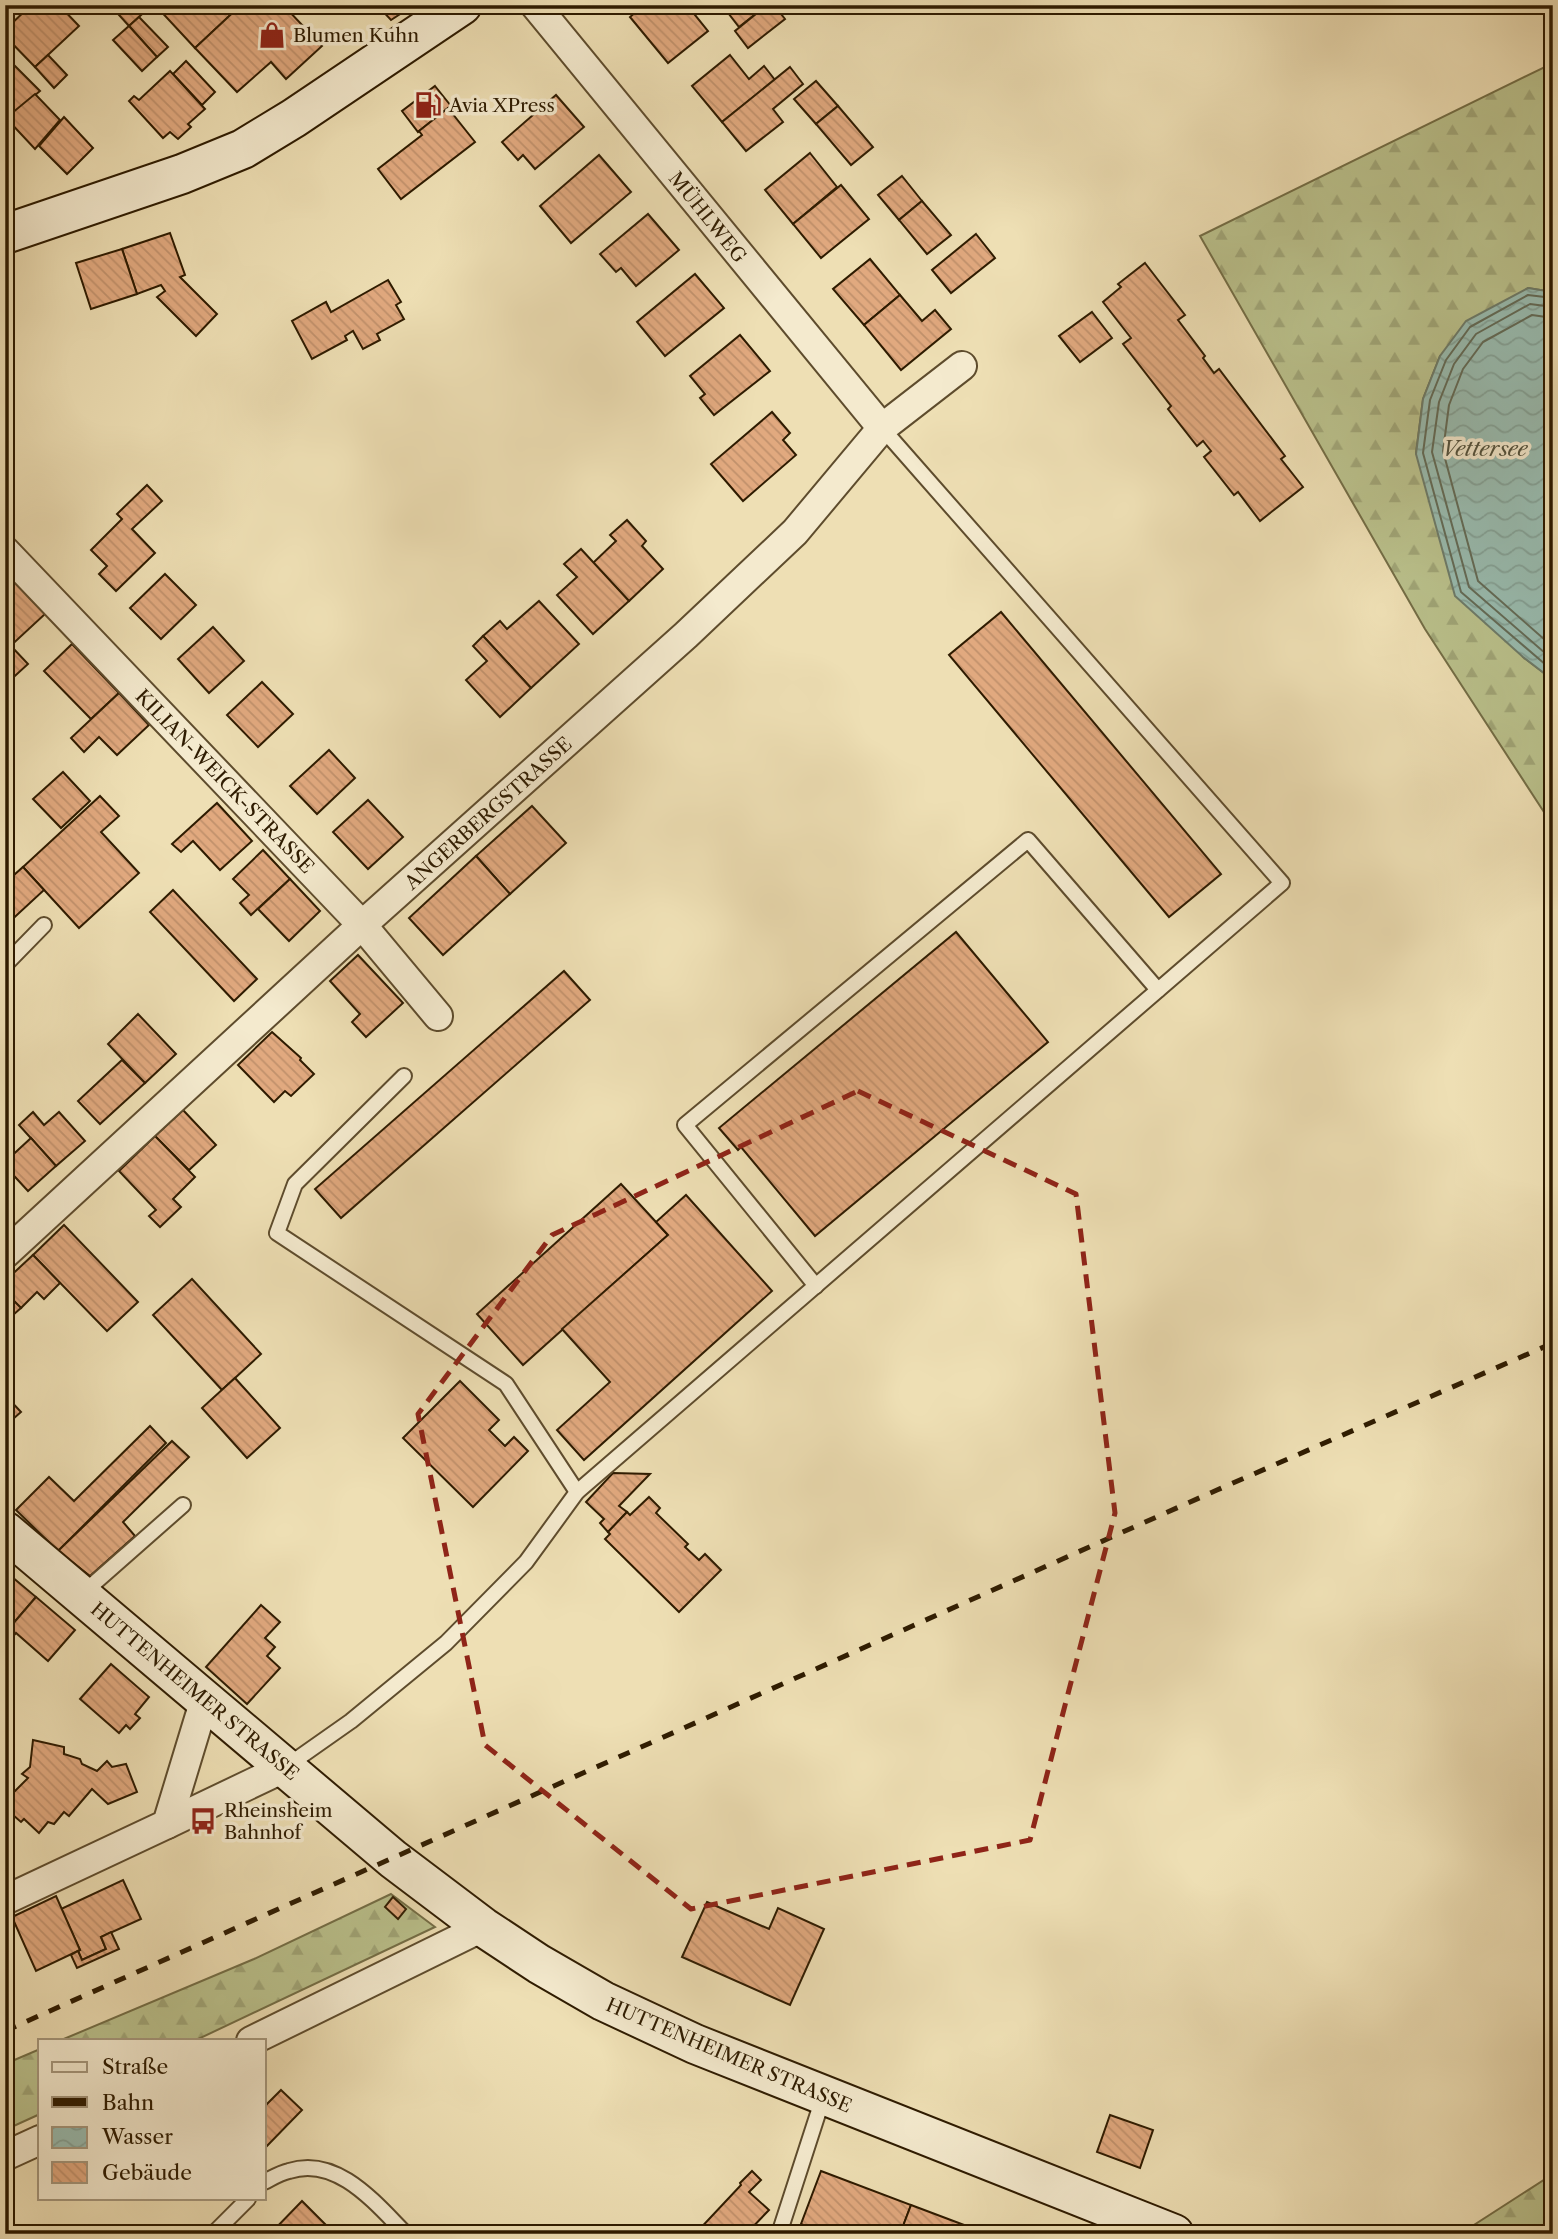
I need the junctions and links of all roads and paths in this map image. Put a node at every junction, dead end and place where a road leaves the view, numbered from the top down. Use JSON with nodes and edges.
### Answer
{"nodes":[{"id":1,"x":461,"y":5,"type":"edge"},
{"id":2,"x":535,"y":5,"type":"edge"},
{"id":3,"x":5,"y":234,"type":"edge"},
{"id":4,"x":962,"y":366,"type":"dead end"},
{"id":5,"x":882,"y":428,"type":"junction"},
{"id":6,"x":6,"y":555,"type":"edge"},
{"id":7,"x":44,"y":925,"type":"dead end"},
{"id":8,"x":362,"y":925,"type":"junction"},
{"id":9,"x":5,"y":965,"type":"edge"},
{"id":10,"x":1158,"y":990,"type":"junction"},
{"id":11,"x":438,"y":1016,"type":"dead end"},
{"id":12,"x":404,"y":1076,"type":"dead end"},
{"id":13,"x":5,"y":1254,"type":"edge"},
{"id":14,"x":816,"y":1286,"type":"junction"},
{"id":15,"x":578,"y":1492,"type":"junction"},
{"id":16,"x":183,"y":1505,"type":"dead end"},
{"id":17,"x":5,"y":1531,"type":"edge"},
{"id":18,"x":81,"y":1595,"type":"junction"},
{"id":19,"x":205,"y":1699,"type":"junction"},
{"id":20,"x":286,"y":1767,"type":"junction"},
{"id":21,"x":167,"y":1824,"type":"junction"},
{"id":22,"x":5,"y":1900,"type":"edge"},
{"id":23,"x":484,"y":1927,"type":"junction"},
{"id":24,"x":255,"y":2039,"type":"edge"},
{"id":25,"x":824,"y":2096,"type":"junction"},
{"id":26,"x":38,"y":2141,"type":"edge"},
{"id":27,"x":5,"y":2156,"type":"edge"},
{"id":28,"x":266,"y":2181,"type":"edge"},
{"id":29,"x":247,"y":2200,"type":"edge"},
{"id":30,"x":213,"y":2234,"type":"edge"},
{"id":31,"x":406,"y":2234,"type":"edge"},
{"id":32,"x":779,"y":2234,"type":"edge"},
{"id":33,"x":1174,"y":2234,"type":"edge"}],
"edges":[{"from":1,"to":3,"type":"street"},
{"from":2,"to":5,"type":"street","name":"MÜHLWEG"},
{"from":4,"to":5,"type":"street","name":"ANGERBERGSTRASSE"},
{"from":5,"to":8,"type":"street","name":"ANGERBERGSTRASSE"},
{"from":5,"to":10,"type":"lane"},
{"from":6,"to":8,"type":"street","name":"KILIAN-WEICK-STRASSE"},
{"from":7,"to":9,"type":"lane"},
{"from":8,"to":11,"type":"street","name":"KILIAN-WEICK-STRASSE"},
{"from":8,"to":13,"type":"street","name":"ANGERBERGSTRASSE"},
{"from":10,"to":14,"type":"lane"},
{"from":10,"to":14,"type":"lane"},
{"from":12,"to":15,"type":"lane"},
{"from":14,"to":15,"type":"lane"},
{"from":15,"to":20,"type":"lane"},
{"from":16,"to":18,"type":"lane"},
{"from":17,"to":18,"type":"street","name":"HUTTENHEIMER STRASSE"},
{"from":18,"to":19,"type":"street","name":"HUTTENHEIMER STRASSE"},
{"from":19,"to":20,"type":"street","name":"HUTTENHEIMER STRASSE"},
{"from":19,"to":21,"type":"street"},
{"from":20,"to":21,"type":"street"},
{"from":20,"to":23,"type":"street","name":"HUTTENHEIMER STRASSE"},
{"from":21,"to":22,"type":"street"},
{"from":23,"to":24,"type":"street"},
{"from":23,"to":25,"type":"street","name":"HUTTENHEIMER STRASSE"},
{"from":25,"to":32,"type":"lane"},
{"from":25,"to":33,"type":"street","name":"HUTTENHEIMER STRASSE"},
{"from":26,"to":27,"type":"street"},
{"from":28,"to":31,"type":"lane"},
{"from":29,"to":30,"type":"lane"}]}
